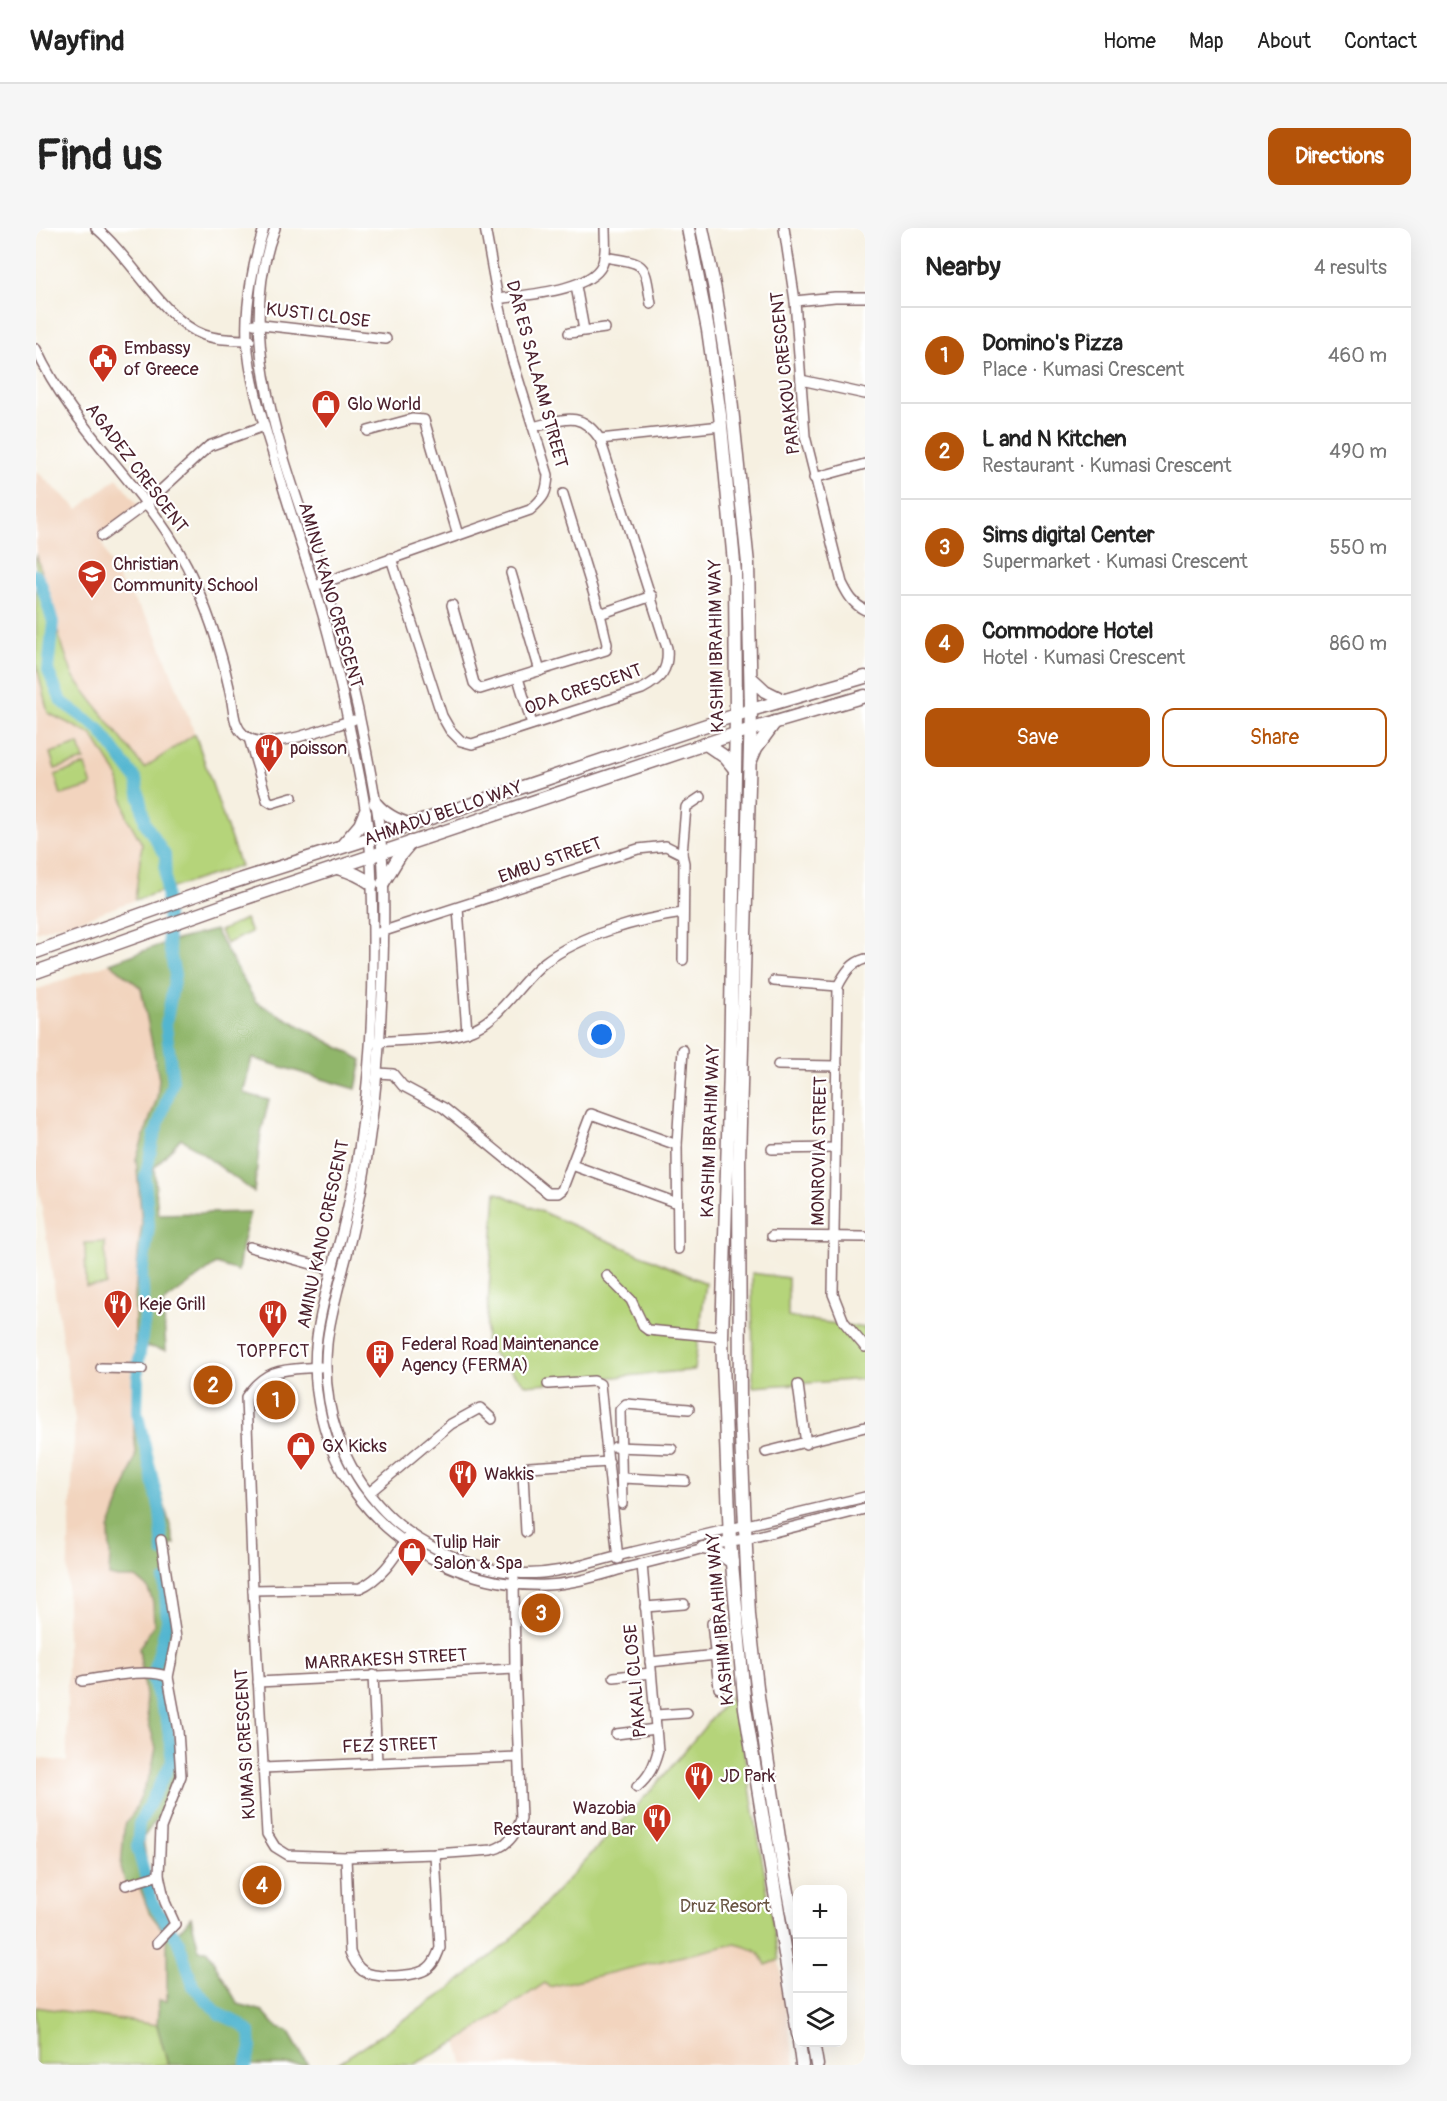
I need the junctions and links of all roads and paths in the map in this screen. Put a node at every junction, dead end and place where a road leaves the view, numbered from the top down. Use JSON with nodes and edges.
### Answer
{"nodes":[{"id":1,"x":96,"y":228,"type":"edge"},
{"id":2,"x":264,"y":228,"type":"edge"},
{"id":3,"x":275,"y":228,"type":"edge"},
{"id":4,"x":485,"y":228,"type":"edge"},
{"id":5,"x":605,"y":228,"type":"edge"},
{"id":6,"x":688,"y":228,"type":"edge"},
{"id":7,"x":702,"y":228,"type":"edge"},
{"id":8,"x":784,"y":228,"type":"edge"},
{"id":9,"x":604,"y":258,"type":"junction"},
{"id":10,"x":576,"y":286,"type":"junction"},
{"id":11,"x":865,"y":297,"type":"edge"},
{"id":12,"x":498,"y":299,"type":"junction"},
{"id":13,"x":795,"y":302,"type":"junction"},
{"id":14,"x":651,"y":304,"type":"dead end"},
{"id":15,"x":246,"y":323,"type":"junction"},
{"id":16,"x":259,"y":324,"type":"junction"},
{"id":17,"x":605,"y":328,"type":"dead end"},
{"id":18,"x":584,"y":330,"type":"junction"},
{"id":19,"x":569,"y":333,"type":"dead end"},
{"id":20,"x":386,"y":339,"type":"dead end"},
{"id":21,"x":247,"y":340,"type":"junction"},
{"id":22,"x":259,"y":340,"type":"junction"},
{"id":23,"x":36,"y":349,"type":"edge"},
{"id":24,"x":801,"y":380,"type":"junction"},
{"id":25,"x":865,"y":394,"type":"edge"},
{"id":26,"x":264,"y":426,"type":"junction"},
{"id":27,"x":721,"y":426,"type":"junction"},
{"id":28,"x":533,"y":427,"type":"junction"},
{"id":29,"x":368,"y":431,"type":"dead end"},
{"id":30,"x":600,"y":439,"type":"junction"},
{"id":31,"x":865,"y":464,"type":"edge"},
{"id":32,"x":814,"y":478,"type":"junction"},
{"id":33,"x":564,"y":494,"type":"dead end"},
{"id":34,"x":147,"y":503,"type":"junction"},
{"id":35,"x":458,"y":535,"type":"junction"},
{"id":36,"x":102,"y":536,"type":"dead end"},
{"id":37,"x":391,"y":558,"type":"junction"},
{"id":38,"x":511,"y":573,"type":"dead end"},
{"id":39,"x":324,"y":582,"type":"junction"},
{"id":40,"x":314,"y":586,"type":"junction"},
{"id":41,"x":652,"y":596,"type":"junction"},
{"id":42,"x":452,"y":605,"type":"dead end"},
{"id":43,"x":865,"y":610,"type":"edge"},
{"id":44,"x":600,"y":615,"type":"junction"},
{"id":45,"x":540,"y":671,"type":"junction"},
{"id":46,"x":865,"y":677,"type":"edge"},
{"id":47,"x":518,"y":678,"type":"junction"},
{"id":48,"x":751,"y":678,"type":"junction"},
{"id":49,"x":736,"y":694,"type":"junction"},
{"id":50,"x":865,"y":696,"type":"edge"},
{"id":51,"x":783,"y":700,"type":"junction"},
{"id":52,"x":751,"y":710,"type":"junction"},
{"id":53,"x":736,"y":715,"type":"junction"},
{"id":54,"x":360,"y":718,"type":"junction"},
{"id":55,"x":348,"y":721,"type":"junction"},
{"id":56,"x":775,"y":722,"type":"junction"},
{"id":57,"x":712,"y":723,"type":"junction"},
{"id":58,"x":532,"y":724,"type":"junction"},
{"id":59,"x":750,"y":730,"type":"junction"},
{"id":60,"x":735,"y":734,"type":"junction"},
{"id":61,"x":249,"y":738,"type":"junction"},
{"id":62,"x":706,"y":744,"type":"junction"},
{"id":63,"x":749,"y":763,"type":"junction"},
{"id":64,"x":734,"y":768,"type":"junction"},
{"id":65,"x":292,"y":797,"type":"dead end"},
{"id":66,"x":701,"y":797,"type":"dead end"},
{"id":67,"x":375,"y":803,"type":"junction"},
{"id":68,"x":365,"y":813,"type":"junction"},
{"id":69,"x":411,"y":825,"type":"junction"},
{"id":70,"x":374,"y":837,"type":"junction"},
{"id":71,"x":411,"y":842,"type":"junction"},
{"id":72,"x":342,"y":847,"type":"junction"},
{"id":73,"x":377,"y":854,"type":"junction"},
{"id":74,"x":682,"y":854,"type":"junction"},
{"id":75,"x":336,"y":868,"type":"junction"},
{"id":76,"x":377,"y":883,"type":"junction"},
{"id":77,"x":458,"y":909,"type":"junction"},
{"id":78,"x":683,"y":913,"type":"junction"},
{"id":79,"x":384,"y":933,"type":"junction"},
{"id":80,"x":373,"y":934,"type":"junction"},
{"id":81,"x":36,"y":952,"type":"edge"},
{"id":82,"x":865,"y":959,"type":"edge"},
{"id":83,"x":683,"y":960,"type":"dead end"},
{"id":84,"x":36,"y":972,"type":"edge"},
{"id":85,"x":774,"y":981,"type":"dead end"},
{"id":86,"x":838,"y":986,"type":"junction"},
{"id":87,"x":467,"y":1032,"type":"junction"},
{"id":88,"x":381,"y":1041,"type":"junction"},
{"id":89,"x":371,"y":1042,"type":"junction"},
{"id":90,"x":683,"y":1050,"type":"dead end"},
{"id":91,"x":778,"y":1065,"type":"dead end"},
{"id":92,"x":837,"y":1066,"type":"junction"},
{"id":93,"x":378,"y":1073,"type":"junction"},
{"id":94,"x":677,"y":1145,"type":"junction"},
{"id":95,"x":835,"y":1148,"type":"junction"},
{"id":96,"x":772,"y":1149,"type":"dead end"},
{"id":97,"x":572,"y":1165,"type":"junction"},
{"id":98,"x":677,"y":1203,"type":"junction"},
{"id":99,"x":772,"y":1236,"type":"dead end"},
{"id":100,"x":834,"y":1237,"type":"junction"},
{"id":101,"x":865,"y":1238,"type":"edge"},
{"id":102,"x":250,"y":1246,"type":"dead end"},
{"id":103,"x":678,"y":1249,"type":"dead end"},
{"id":104,"x":333,"y":1270,"type":"junction"},
{"id":105,"x":607,"y":1276,"type":"dead end"},
{"id":106,"x":723,"y":1337,"type":"junction"},
{"id":107,"x":864,"y":1345,"type":"edge"},
{"id":108,"x":326,"y":1366,"type":"junction"},
{"id":109,"x":315,"y":1367,"type":"junction"},
{"id":110,"x":101,"y":1368,"type":"dead end"},
{"id":111,"x":142,"y":1370,"type":"dead end"},
{"id":112,"x":549,"y":1384,"type":"dead end"},
{"id":113,"x":798,"y":1385,"type":"dead end"},
{"id":114,"x":689,"y":1408,"type":"dead end"},
{"id":115,"x":492,"y":1419,"type":"dead end"},
{"id":116,"x":865,"y":1427,"type":"edge"},
{"id":117,"x":806,"y":1444,"type":"junction"},
{"id":118,"x":607,"y":1447,"type":"junction"},
{"id":119,"x":621,"y":1447,"type":"junction"},
{"id":120,"x":672,"y":1449,"type":"dead end"},
{"id":121,"x":766,"y":1452,"type":"dead end"},
{"id":122,"x":609,"y":1462,"type":"junction"},
{"id":123,"x":622,"y":1478,"type":"junction"},
{"id":124,"x":685,"y":1481,"type":"dead end"},
{"id":125,"x":369,"y":1493,"type":"junction"},
{"id":126,"x":865,"y":1497,"type":"edge"},
{"id":127,"x":622,"y":1504,"type":"dead end"},
{"id":128,"x":865,"y":1509,"type":"edge"},
{"id":129,"x":745,"y":1526,"type":"junction"},
{"id":130,"x":727,"y":1530,"type":"junction"},
{"id":131,"x":526,"y":1532,"type":"dead end"},
{"id":132,"x":410,"y":1534,"type":"junction"},
{"id":133,"x":746,"y":1539,"type":"junction"},
{"id":134,"x":161,"y":1540,"type":"dead end"},
{"id":135,"x":404,"y":1543,"type":"junction"},
{"id":136,"x":703,"y":1548,"type":"junction"},
{"id":137,"x":617,"y":1555,"type":"junction"},
{"id":138,"x":732,"y":1562,"type":"junction"},
{"id":139,"x":642,"y":1564,"type":"junction"},
{"id":140,"x":620,"y":1570,"type":"junction"},
{"id":141,"x":514,"y":1573,"type":"junction"},
{"id":142,"x":514,"y":1585,"type":"junction"},
{"id":143,"x":253,"y":1590,"type":"junction"},
{"id":144,"x":684,"y":1604,"type":"dead end"},
{"id":145,"x":645,"y":1607,"type":"junction"},
{"id":146,"x":712,"y":1623,"type":"dead end"},
{"id":147,"x":716,"y":1655,"type":"junction"},
{"id":148,"x":650,"y":1662,"type":"junction"},
{"id":149,"x":515,"y":1669,"type":"junction"},
{"id":150,"x":651,"y":1673,"type":"junction"},
{"id":151,"x":164,"y":1675,"type":"junction"},
{"id":152,"x":373,"y":1675,"type":"junction"},
{"id":153,"x":614,"y":1677,"type":"dead end"},
{"id":154,"x":82,"y":1681,"type":"dead end"},
{"id":155,"x":258,"y":1682,"type":"junction"},
{"id":156,"x":719,"y":1688,"type":"dead end"},
{"id":157,"x":687,"y":1713,"type":"dead end"},
{"id":158,"x":655,"y":1715,"type":"junction"},
{"id":159,"x":656,"y":1729,"type":"junction"},
{"id":160,"x":615,"y":1734,"type":"dead end"},
{"id":161,"x":518,"y":1757,"type":"junction"},
{"id":162,"x":377,"y":1762,"type":"junction"},
{"id":163,"x":263,"y":1768,"type":"junction"},
{"id":164,"x":637,"y":1787,"type":"dead end"},
{"id":165,"x":435,"y":1854,"type":"junction"},
{"id":166,"x":346,"y":1857,"type":"junction"},
{"id":167,"x":159,"y":1875,"type":"junction"},
{"id":168,"x":126,"y":1885,"type":"dead end"},
{"id":169,"x":797,"y":1939,"type":"edge"},
{"id":170,"x":157,"y":1943,"type":"dead end"},
{"id":171,"x":793,"y":2003,"type":"edge"},
{"id":172,"x":800,"y":2047,"type":"edge"},
{"id":173,"x":814,"y":2047,"type":"edge"},
{"id":174,"x":802,"y":2065,"type":"edge"},
{"id":175,"x":817,"y":2065,"type":"edge"}],
"edges":[{"from":1,"to":21,"type":"street"},
{"from":2,"to":15,"type":"street","name":"AMINU KANO CRESCENT"},
{"from":3,"to":16,"type":"street","name":"AMINU KANO CRESCENT"},
{"from":4,"to":12,"type":"street","name":"DAR ES SALAAM STREET"},
{"from":5,"to":9,"type":"street"},
{"from":6,"to":27,"type":"main road","name":"KASHIM IBRAHIM WAY"},
{"from":7,"to":48,"type":"main road","name":"KASHIM IBRAHIM WAY"},
{"from":8,"to":13,"type":"street","name":"PARAKOU CRESCENT"},
{"from":9,"to":10,"type":"street"},
{"from":9,"to":14,"type":"street"},
{"from":10,"to":12,"type":"street"},
{"from":10,"to":18,"type":"street"},
{"from":11,"to":13,"type":"street"},
{"from":12,"to":28,"type":"street","name":"DAR ES SALAAM STREET"},
{"from":13,"to":24,"type":"street","name":"PARAKOU CRESCENT"},
{"from":15,"to":16,"type":"street","name":"KUSTI CLOSE"},
{"from":15,"to":21,"type":"street","name":"AMINU KANO CRESCENT"},
{"from":16,"to":20,"type":"street","name":"KUSTI CLOSE"},
{"from":16,"to":22,"type":"street","name":"AMINU KANO CRESCENT"},
{"from":17,"to":18,"type":"street"},
{"from":18,"to":19,"type":"street"},
{"from":21,"to":22,"type":"street"},
{"from":21,"to":26,"type":"street","name":"AMINU KANO CRESCENT"},
{"from":22,"to":39,"type":"street","name":"AMINU KANO CRESCENT"},
{"from":23,"to":34,"type":"street","name":"AGADEZ CRESCENT"},
{"from":24,"to":25,"type":"street"},
{"from":24,"to":32,"type":"street","name":"PARAKOU CRESCENT"},
{"from":26,"to":34,"type":"street"},
{"from":26,"to":40,"type":"street","name":"AMINU KANO CRESCENT"},
{"from":27,"to":30,"type":"street"},
{"from":27,"to":49,"type":"main road","name":"KASHIM IBRAHIM WAY"},
{"from":28,"to":30,"type":"street"},
{"from":28,"to":35,"type":"street","name":"DAR ES SALAAM STREET"},
{"from":29,"to":35,"type":"street"},
{"from":30,"to":41,"type":"street","name":"ODA CRESCENT"},
{"from":31,"to":32,"type":"street"},
{"from":32,"to":43,"type":"street","name":"PARAKOU CRESCENT"},
{"from":33,"to":44,"type":"street"},
{"from":34,"to":36,"type":"street"},
{"from":34,"to":61,"type":"street","name":"AGADEZ CRESCENT"},
{"from":35,"to":37,"type":"street","name":"DAR ES SALAAM STREET"},
{"from":37,"to":39,"type":"street","name":"DAR ES SALAAM STREET"},
{"from":37,"to":58,"type":"street","name":"ODA CRESCENT"},
{"from":38,"to":45,"type":"street"},
{"from":39,"to":40,"type":"street","name":"DAR ES SALAAM STREET"},
{"from":39,"to":54,"type":"street","name":"AMINU KANO CRESCENT"},
{"from":40,"to":55,"type":"street","name":"AMINU KANO CRESCENT"},
{"from":41,"to":44,"type":"street"},
{"from":41,"to":58,"type":"street","name":"ODA CRESCENT"},
{"from":42,"to":47,"type":"street"},
{"from":44,"to":45,"type":"street"},
{"from":45,"to":47,"type":"street"},
{"from":46,"to":51,"type":"main road","name":"AHMADU BELLO WAY"},
{"from":47,"to":58,"type":"street"},
{"from":48,"to":51,"type":"main road"},
{"from":48,"to":52,"type":"main road","name":"KASHIM IBRAHIM WAY"},
{"from":49,"to":53,"type":"main road","name":"KASHIM IBRAHIM WAY"},
{"from":49,"to":57,"type":"main road"},
{"from":50,"to":56,"type":"main road","name":"AHMADU BELLO WAY"},
{"from":51,"to":52,"type":"main road","name":"AHMADU BELLO WAY"},
{"from":52,"to":53,"type":"main road","name":"AHMADU BELLO WAY"},
{"from":52,"to":59,"type":"main road","name":"KASHIM IBRAHIM WAY"},
{"from":53,"to":57,"type":"main road","name":"AHMADU BELLO WAY"},
{"from":53,"to":60,"type":"main road","name":"KASHIM IBRAHIM WAY"},
{"from":54,"to":55,"type":"street"},
{"from":54,"to":67,"type":"street","name":"AMINU KANO CRESCENT"},
{"from":55,"to":61,"type":"street"},
{"from":55,"to":68,"type":"street","name":"AMINU KANO CRESCENT"},
{"from":56,"to":59,"type":"main road","name":"AHMADU BELLO WAY"},
{"from":56,"to":63,"type":"main road"},
{"from":57,"to":69,"type":"main road","name":"AHMADU BELLO WAY"},
{"from":59,"to":60,"type":"main road","name":"AHMADU BELLO WAY"},
{"from":59,"to":63,"type":"main road","name":"KASHIM IBRAHIM WAY"},
{"from":60,"to":62,"type":"main road","name":"AHMADU BELLO WAY"},
{"from":60,"to":64,"type":"main road","name":"KASHIM IBRAHIM WAY"},
{"from":61,"to":65,"type":"street","name":"AGADEZ CRESCENT"},
{"from":62,"to":64,"type":"main road"},
{"from":62,"to":71,"type":"main road","name":"AHMADU BELLO WAY"},
{"from":63,"to":129,"type":"main road","name":"KASHIM IBRAHIM WAY"},
{"from":64,"to":106,"type":"main road","name":"KASHIM IBRAHIM WAY"},
{"from":66,"to":74,"type":"street"},
{"from":67,"to":69,"type":"main road"},
{"from":67,"to":70,"type":"street","name":"AMINU KANO CRESCENT"},
{"from":68,"to":70,"type":"street","name":"AMINU KANO CRESCENT"},
{"from":68,"to":72,"type":"main road"},
{"from":69,"to":70,"type":"main road","name":"AHMADU BELLO WAY"},
{"from":70,"to":72,"type":"main road","name":"AHMADU BELLO WAY"},
{"from":70,"to":73,"type":"street","name":"AMINU KANO CRESCENT"},
{"from":71,"to":73,"type":"main road","name":"AHMADU BELLO WAY"},
{"from":71,"to":76,"type":"main road"},
{"from":72,"to":81,"type":"main road","name":"AHMADU BELLO WAY"},
{"from":73,"to":75,"type":"main road","name":"AHMADU BELLO WAY"},
{"from":73,"to":76,"type":"street","name":"AMINU KANO CRESCENT"},
{"from":74,"to":77,"type":"street","name":"EMBU STREET"},
{"from":74,"to":78,"type":"street"},
{"from":75,"to":76,"type":"main road"},
{"from":75,"to":84,"type":"main road","name":"AHMADU BELLO WAY"},
{"from":76,"to":79,"type":"street","name":"AMINU KANO CRESCENT"},
{"from":76,"to":80,"type":"street","name":"AMINU KANO CRESCENT"},
{"from":77,"to":79,"type":"street","name":"EMBU STREET"},
{"from":77,"to":87,"type":"street"},
{"from":78,"to":83,"type":"street"},
{"from":78,"to":87,"type":"street"},
{"from":79,"to":80,"type":"street","name":"EMBU STREET"},
{"from":79,"to":88,"type":"street","name":"AMINU KANO CRESCENT"},
{"from":80,"to":89,"type":"street","name":"AMINU KANO CRESCENT"},
{"from":82,"to":86,"type":"street"},
{"from":85,"to":86,"type":"street"},
{"from":86,"to":92,"type":"street","name":"MONROVIA STREET"},
{"from":87,"to":88,"type":"street"},
{"from":88,"to":89,"type":"street"},
{"from":88,"to":93,"type":"street","name":"AMINU KANO CRESCENT"},
{"from":89,"to":104,"type":"street","name":"AMINU KANO CRESCENT"},
{"from":90,"to":94,"type":"street"},
{"from":91,"to":92,"type":"street"},
{"from":92,"to":95,"type":"street","name":"MONROVIA STREET"},
{"from":93,"to":97,"type":"street"},
{"from":93,"to":108,"type":"street","name":"AMINU KANO CRESCENT"},
{"from":94,"to":97,"type":"street"},
{"from":94,"to":98,"type":"street"},
{"from":95,"to":96,"type":"street"},
{"from":95,"to":100,"type":"street","name":"MONROVIA STREET"},
{"from":97,"to":98,"type":"street"},
{"from":98,"to":103,"type":"street"},
{"from":99,"to":100,"type":"street"},
{"from":100,"to":101,"type":"street"},
{"from":100,"to":107,"type":"street","name":"MONROVIA STREET"},
{"from":102,"to":104,"type":"street"},
{"from":104,"to":109,"type":"street","name":"AMINU KANO CRESCENT"},
{"from":105,"to":106,"type":"street"},
{"from":106,"to":130,"type":"main road","name":"KASHIM IBRAHIM WAY"},
{"from":108,"to":109,"type":"street","name":"KUMASI CRESCENT"},
{"from":108,"to":125,"type":"street","name":"AMINU KANO CRESCENT"},
{"from":109,"to":135,"type":"street","name":"AMINU KANO CRESCENT"},
{"from":109,"to":143,"type":"street","name":"KUMASI CRESCENT"},
{"from":110,"to":111,"type":"street"},
{"from":112,"to":118,"type":"street"},
{"from":113,"to":117,"type":"street"},
{"from":114,"to":119,"type":"street"},
{"from":115,"to":125,"type":"street"},
{"from":116,"to":117,"type":"street"},
{"from":117,"to":121,"type":"street"},
{"from":118,"to":119,"type":"street"},
{"from":118,"to":122,"type":"street"},
{"from":119,"to":120,"type":"street"},
{"from":119,"to":123,"type":"street"},
{"from":122,"to":131,"type":"street"},
{"from":122,"to":137,"type":"street"},
{"from":123,"to":124,"type":"street"},
{"from":123,"to":127,"type":"street"},
{"from":125,"to":132,"type":"street","name":"AMINU KANO CRESCENT"},
{"from":126,"to":129,"type":"street","name":"AMINU KANO CRESCENT"},
{"from":128,"to":133,"type":"street","name":"AMINU KANO CRESCENT"},
{"from":129,"to":130,"type":"street","name":"AMINU KANO CRESCENT"},
{"from":129,"to":133,"type":"main road","name":"KASHIM IBRAHIM WAY"},
{"from":130,"to":133,"type":"street","name":"AMINU KANO CRESCENT"},
{"from":130,"to":136,"type":"street","name":"AMINU KANO CRESCENT"},
{"from":130,"to":137,"type":"street","name":"AMINU KANO CRESCENT"},
{"from":130,"to":138,"type":"main road","name":"KASHIM IBRAHIM WAY"},
{"from":132,"to":135,"type":"street"},
{"from":132,"to":141,"type":"street","name":"AMINU KANO CRESCENT"},
{"from":133,"to":169,"type":"main road","name":"KASHIM IBRAHIM WAY"},
{"from":134,"to":151,"type":"street"},
{"from":135,"to":142,"type":"street","name":"AMINU KANO CRESCENT"},
{"from":135,"to":143,"type":"street"},
{"from":136,"to":138,"type":"main road"},
{"from":136,"to":139,"type":"street","name":"AMINU KANO CRESCENT"},
{"from":137,"to":140,"type":"street"},
{"from":137,"to":141,"type":"street","name":"AMINU KANO CRESCENT"},
{"from":138,"to":171,"type":"main road","name":"KASHIM IBRAHIM WAY"},
{"from":139,"to":140,"type":"street","name":"AMINU KANO CRESCENT"},
{"from":139,"to":145,"type":"street","name":"PAKALI CLOSE"},
{"from":140,"to":142,"type":"street","name":"AMINU KANO CRESCENT"},
{"from":141,"to":142,"type":"street","name":"KUMASI CRESCENT"},
{"from":142,"to":149,"type":"street","name":"KUMASI CRESCENT"},
{"from":143,"to":155,"type":"street","name":"KUMASI CRESCENT"},
{"from":144,"to":145,"type":"street"},
{"from":145,"to":148,"type":"street","name":"PAKALI CLOSE"},
{"from":146,"to":147,"type":"street"},
{"from":147,"to":148,"type":"street"},
{"from":147,"to":156,"type":"street"},
{"from":148,"to":150,"type":"street","name":"PAKALI CLOSE"},
{"from":149,"to":152,"type":"street","name":"MARRAKESH STREET"},
{"from":149,"to":161,"type":"street","name":"KUMASI CRESCENT"},
{"from":150,"to":153,"type":"street"},
{"from":150,"to":158,"type":"street","name":"PAKALI CLOSE"},
{"from":151,"to":154,"type":"street"},
{"from":151,"to":167,"type":"street"},
{"from":152,"to":155,"type":"street","name":"MARRAKESH STREET"},
{"from":152,"to":162,"type":"street"},
{"from":155,"to":163,"type":"street","name":"KUMASI CRESCENT"},
{"from":157,"to":158,"type":"street"},
{"from":158,"to":159,"type":"street","name":"PAKALI CLOSE"},
{"from":159,"to":160,"type":"street"},
{"from":159,"to":164,"type":"street","name":"PAKALI CLOSE"},
{"from":161,"to":162,"type":"street","name":"FEZ STREET"},
{"from":161,"to":165,"type":"street","name":"KUMASI CRESCENT"},
{"from":162,"to":163,"type":"street","name":"FEZ STREET"},
{"from":163,"to":166,"type":"street","name":"KUMASI CRESCENT"},
{"from":165,"to":166,"type":"street","name":"KUMASI CRESCENT"},
{"from":165,"to":166,"type":"street"},
{"from":167,"to":168,"type":"street"},
{"from":167,"to":170,"type":"street"},
{"from":172,"to":174,"type":"main road"},
{"from":173,"to":175,"type":"main road"}]}
